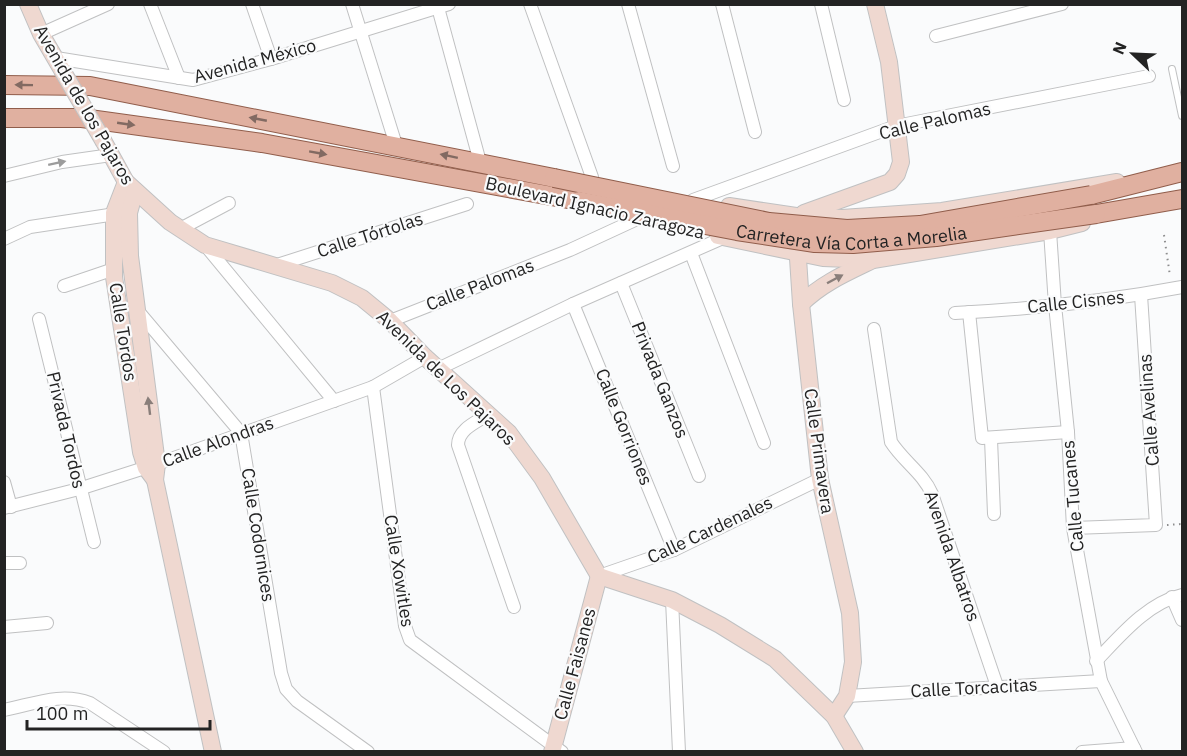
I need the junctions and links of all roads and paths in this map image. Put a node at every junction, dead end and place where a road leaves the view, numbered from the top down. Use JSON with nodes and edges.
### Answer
{"nodes":[{"id":1,"x":28,"y":4,"type":"edge"},
{"id":2,"x":108,"y":4,"type":"edge"},
{"id":3,"x":150,"y":4,"type":"edge"},
{"id":4,"x":252,"y":4,"type":"edge"},
{"id":5,"x":352,"y":4,"type":"edge"},
{"id":6,"x":530,"y":4,"type":"edge"},
{"id":7,"x":628,"y":4,"type":"edge"},
{"id":8,"x":722,"y":4,"type":"edge"},
{"id":9,"x":821,"y":4,"type":"edge"},
{"id":10,"x":875,"y":4,"type":"edge"},
{"id":11,"x":1062,"y":4,"type":"edge"},
{"id":12,"x":441,"y":6,"type":"edge"},
{"id":13,"x":361,"y":32,"type":"junction"},
{"id":14,"x":41,"y":34,"type":"junction"},
{"id":15,"x":936,"y":36,"type":"dead end"},
{"id":16,"x":270,"y":59,"type":"junction"},
{"id":17,"x":59,"y":64,"type":"junction"},
{"id":18,"x":1172,"y":69,"type":"dead end"},
{"id":19,"x":1149,"y":76,"type":"dead end"},
{"id":20,"x":178,"y":78,"type":"junction"},
{"id":21,"x":4,"y":85,"type":"edge"},
{"id":22,"x":844,"y":100,"type":"dead end"},
{"id":23,"x":1182,"y":116,"type":"edge"},
{"id":24,"x":4,"y":118,"type":"edge"},
{"id":25,"x":896,"y":126,"type":"junction"},
{"id":26,"x":755,"y":132,"type":"dead end"},
{"id":27,"x":396,"y":145,"type":"junction"},
{"id":28,"x":107,"y":148,"type":"junction"},
{"id":29,"x":480,"y":162,"type":"junction"},
{"id":30,"x":673,"y":166,"type":"dead end"},
{"id":31,"x":506,"y":167,"type":"junction"},
{"id":32,"x":1174,"y":174,"type":"edge"},
{"id":33,"x":4,"y":176,"type":"edge"},
{"id":34,"x":592,"y":177,"type":"junction"},
{"id":35,"x":130,"y":186,"type":"junction"},
{"id":36,"x":498,"y":186,"type":"junction"},
{"id":37,"x":693,"y":200,"type":"junction"},
{"id":38,"x":1177,"y":200,"type":"edge"},
{"id":39,"x":229,"y":203,"type":"dead end"},
{"id":40,"x":467,"y":204,"type":"dead end"},
{"id":41,"x":122,"y":213,"type":"junction"},
{"id":42,"x":796,"y":216,"type":"junction"},
{"id":43,"x":635,"y":220,"type":"junction"},
{"id":44,"x":180,"y":229,"type":"junction"},
{"id":45,"x":1050,"y":231,"type":"junction"},
{"id":46,"x":1164,"y":235,"type":"dead end"},
{"id":47,"x":725,"y":237,"type":"junction"},
{"id":48,"x":4,"y":239,"type":"edge"},
{"id":49,"x":205,"y":245,"type":"junction"},
{"id":50,"x":691,"y":253,"type":"junction"},
{"id":51,"x":797,"y":254,"type":"junction"},
{"id":52,"x":873,"y":260,"type":"junction"},
{"id":53,"x":272,"y":266,"type":"junction"},
{"id":54,"x":114,"y":269,"type":"junction"},
{"id":55,"x":621,"y":283,"type":"junction"},
{"id":56,"x":64,"y":286,"type":"dead end"},
{"id":57,"x":1177,"y":288,"type":"edge"},
{"id":58,"x":1142,"y":295,"type":"junction"},
{"id":59,"x":573,"y":304,"type":"junction"},
{"id":60,"x":801,"y":304,"type":"junction"},
{"id":61,"x":1055,"y":305,"type":"junction"},
{"id":62,"x":137,"y":310,"type":"junction"},
{"id":63,"x":969,"y":312,"type":"junction"},
{"id":64,"x":955,"y":313,"type":"dead end"},
{"id":65,"x":39,"y":319,"type":"dead end"},
{"id":66,"x":390,"y":321,"type":"junction"},
{"id":67,"x":874,"y":328,"type":"dead end"},
{"id":68,"x":425,"y":357,"type":"junction"},
{"id":69,"x":438,"y":369,"type":"junction"},
{"id":70,"x":373,"y":387,"type":"junction"},
{"id":71,"x":334,"y":401,"type":"junction"},
{"id":72,"x":489,"y":414,"type":"junction"},
{"id":73,"x":1068,"y":432,"type":"junction"},
{"id":74,"x":241,"y":433,"type":"junction"},
{"id":75,"x":986,"y":439,"type":"junction"},
{"id":76,"x":764,"y":443,"type":"dead end"},
{"id":77,"x":153,"y":470,"type":"junction"},
{"id":78,"x":699,"y":476,"type":"dead end"},
{"id":79,"x":820,"y":479,"type":"junction"},
{"id":80,"x":4,"y":482,"type":"edge"},
{"id":81,"x":79,"y":489,"type":"junction"},
{"id":82,"x":8,"y":508,"type":"edge"},
{"id":83,"x":994,"y":514,"type":"dead end"},
{"id":84,"x":1073,"y":528,"type":"junction"},
{"id":85,"x":94,"y":542,"type":"dead end"},
{"id":86,"x":674,"y":550,"type":"junction"},
{"id":87,"x":20,"y":562,"type":"dead end"},
{"id":88,"x":4,"y":563,"type":"edge"},
{"id":89,"x":599,"y":576,"type":"junction"},
{"id":90,"x":1177,"y":596,"type":"edge"},
{"id":91,"x":672,"y":600,"type":"junction"},
{"id":92,"x":514,"y":607,"type":"dead end"},
{"id":93,"x":1182,"y":620,"type":"edge"},
{"id":94,"x":47,"y":623,"type":"dead end"},
{"id":95,"x":5,"y":626,"type":"edge"},
{"id":96,"x":1096,"y":661,"type":"junction"},
{"id":97,"x":1101,"y":681,"type":"junction"},
{"id":98,"x":997,"y":686,"type":"junction"},
{"id":99,"x":847,"y":696,"type":"junction"},
{"id":100,"x":4,"y":710,"type":"edge"},
{"id":101,"x":834,"y":716,"type":"junction"},
{"id":102,"x":556,"y":749,"type":"edge"},
{"id":103,"x":1135,"y":750,"type":"edge"},
{"id":104,"x":164,"y":752,"type":"edge"},
{"id":105,"x":213,"y":752,"type":"edge"},
{"id":106,"x":368,"y":752,"type":"edge"},
{"id":107,"x":679,"y":752,"type":"edge"},
{"id":108,"x":855,"y":752,"type":"edge"},
{"id":109,"x":1082,"y":752,"type":"edge"}],
"edges":[{"from":1,"to":14,"type":"street","name":"Avenida de los Pajaros"},
{"from":2,"to":14,"type":"street"},
{"from":3,"to":20,"type":"street"},
{"from":4,"to":16,"type":"street"},
{"from":5,"to":13,"type":"street"},
{"from":6,"to":34,"type":"street"},
{"from":7,"to":30,"type":"street"},
{"from":8,"to":26,"type":"street"},
{"from":9,"to":22,"type":"street"},
{"from":10,"to":25,"type":"street"},
{"from":11,"to":15,"type":"street"},
{"from":12,"to":13,"type":"street","name":"Avenida México"},
{"from":12,"to":29,"type":"street"},
{"from":13,"to":16,"type":"street","name":"Avenida México"},
{"from":13,"to":27,"type":"street"},
{"from":14,"to":17,"type":"street","name":"Avenida de los Pajaros"},
{"from":16,"to":20,"type":"street","name":"Avenida México"},
{"from":17,"to":20,"type":"street","name":"Avenida México"},
{"from":17,"to":28,"type":"street","name":"Avenida de los Pajaros","bridge":true},
{"from":18,"to":23,"type":"lane"},
{"from":19,"to":25,"type":"street","name":"Calle Palomas"},
{"from":27,"to":21,"type":"main road","name":"Boulevard Ignacio Zaragoza","one_way":true},
{"from":24,"to":36,"type":"main road","name":"Boulevard Ignacio Zaragoza","one_way":true},
{"from":25,"to":37,"type":"street","name":"Calle Palomas"},
{"from":25,"to":42,"type":"street"},
{"from":29,"to":27,"type":"main road","name":"Boulevard Ignacio Zaragoza","one_way":true},
{"from":33,"to":28,"type":"street","one_way":true},
{"from":28,"to":35,"type":"street","name":"Avenida de los Pajaros"},
{"from":29,"to":31,"type":"main road","name":"Boulevard Ignacio Zaragoza"},
{"from":31,"to":32,"type":"main road","name":"Carretera Vía Corta a Morelia","bridge":true},
{"from":31,"to":34,"type":"street","name":"Boulevard Ignacio Zaragoza"},
{"from":32,"to":42,"type":"street","name":"Boulevard Ignacio Zaragoza"},
{"from":34,"to":37,"type":"street","name":"Boulevard Ignacio Zaragoza"},
{"from":35,"to":41,"type":"street","name":"Calle Tordos"},
{"from":35,"to":44,"type":"street","name":"Avenida de los Pajaros"},
{"from":36,"to":38,"type":"main road","name":"Carretera Vía Corta a Morelia","bridge":true},
{"from":36,"to":43,"type":"street","name":"Boulevard Ignacio Zaragoza"},
{"from":37,"to":42,"type":"street","name":"Boulevard Ignacio Zaragoza"},
{"from":38,"to":45,"type":"street","name":"Boulevard Ignacio Zaragoza"},
{"from":39,"to":44,"type":"street"},
{"from":40,"to":53,"type":"street","name":"Calle Tórtolas"},
{"from":41,"to":48,"type":"street"},
{"from":41,"to":54,"type":"street","name":"Calle Tordos"},
{"from":41,"to":62,"type":"street","name":"Calle Tordos"},
{"from":42,"to":51,"type":"street","name":"Calle Primavera"},
{"from":43,"to":47,"type":"street","name":"Boulevard Ignacio Zaragoza"},
{"from":43,"to":66,"type":"street","name":"Calle Palomas"},
{"from":44,"to":49,"type":"street","name":"Avenida de los Pajaros"},
{"from":45,"to":52,"type":"street","name":"Boulevard Ignacio Zaragoza"},
{"from":45,"to":61,"type":"street","name":"Calle Tucanes"},
{"from":46,"to":57,"type":"path"},
{"from":47,"to":50,"type":"street"},
{"from":47,"to":51,"type":"street","name":"Boulevard Ignacio Zaragoza"},
{"from":49,"to":53,"type":"street","name":"Avenida de los Pajaros"},
{"from":49,"to":71,"type":"street"},
{"from":50,"to":55,"type":"street"},
{"from":50,"to":76,"type":"street"},
{"from":51,"to":52,"type":"street","name":"Boulevard Ignacio Zaragoza"},
{"from":51,"to":60,"type":"street","name":"Calle Primavera"},
{"from":60,"to":52,"type":"street","one_way":true},
{"from":53,"to":66,"type":"street","name":"Avenida de Los Pajaros"},
{"from":54,"to":56,"type":"street"},
{"from":54,"to":77,"type":"street","name":"Calle Tordos"},
{"from":55,"to":59,"type":"street"},
{"from":55,"to":78,"type":"street","name":"Privada Ganzos"},
{"from":57,"to":58,"type":"street","name":"Calle Cisnes"},
{"from":58,"to":61,"type":"street","name":"Calle Cisnes"},
{"from":58,"to":84,"type":"street","name":"Calle Avelinas"},
{"from":59,"to":69,"type":"street"},
{"from":59,"to":86,"type":"street","name":"Calle Gorriones"},
{"from":60,"to":79,"type":"street","name":"Calle Primavera"},
{"from":61,"to":63,"type":"street","name":"Calle Cisnes"},
{"from":61,"to":73,"type":"street","name":"Calle Tucanes"},
{"from":62,"to":74,"type":"street"},
{"from":77,"to":62,"type":"street","name":"Calle Tordos","one_way":true},
{"from":63,"to":64,"type":"street","name":"Calle Cisnes"},
{"from":63,"to":75,"type":"street"},
{"from":65,"to":81,"type":"street","name":"Privada Tordos"},
{"from":66,"to":68,"type":"street","name":"Avenida de Los Pajaros"},
{"from":67,"to":98,"type":"street","name":"Avenida Albatros"},
{"from":68,"to":69,"type":"street","name":"Avenida de Los Pajaros"},
{"from":68,"to":70,"type":"street","name":"Calle Alondras"},
{"from":69,"to":72,"type":"street","name":"Avenida de Los Pajaros"},
{"from":70,"to":71,"type":"street","name":"Calle Alondras"},
{"from":70,"to":102,"type":"street","name":"Calle Xowitles"},
{"from":71,"to":74,"type":"street","name":"Calle Alondras"},
{"from":72,"to":89,"type":"street","name":"Avenida de Los Pajaros"},
{"from":72,"to":92,"type":"street"},
{"from":73,"to":75,"type":"street"},
{"from":73,"to":84,"type":"street","name":"Calle Tucanes"},
{"from":74,"to":77,"type":"street","name":"Calle Alondras"},
{"from":74,"to":106,"type":"street","name":"Calle Codornices"},
{"from":75,"to":83,"type":"street"},
{"from":77,"to":81,"type":"street","name":"Calle Alondras"},
{"from":77,"to":105,"type":"street","name":"Calle Tordos"},
{"from":79,"to":86,"type":"street","name":"Calle Cardenales"},
{"from":79,"to":99,"type":"street","name":"Calle Primavera"},
{"from":80,"to":82,"type":"street"},
{"from":81,"to":82,"type":"street","name":"Calle Alondras"},
{"from":81,"to":85,"type":"street","name":"Privada Tordos"},
{"from":84,"to":96,"type":"street","name":"Calle Tucanes"},
{"from":86,"to":89,"type":"street","name":"Calle Cardenales"},
{"from":87,"to":88,"type":"street"},
{"from":89,"to":91,"type":"street"},
{"from":89,"to":102,"type":"street","name":"Calle Faisanes"},
{"from":90,"to":93,"type":"street"},
{"from":90,"to":96,"type":"street"},
{"from":91,"to":101,"type":"street"},
{"from":91,"to":107,"type":"street"},
{"from":94,"to":95,"type":"street"},
{"from":96,"to":97,"type":"street","name":"Calle Tucanes"},
{"from":97,"to":98,"type":"street","name":"Calle Torcacitas"},
{"from":97,"to":103,"type":"street","name":"Calle Tucanes"},
{"from":98,"to":99,"type":"street","name":"Calle Torcacitas"},
{"from":99,"to":101,"type":"street","name":"Calle Primavera"},
{"from":100,"to":104,"type":"street"},
{"from":101,"to":108,"type":"street"},
{"from":103,"to":109,"type":"street"}]}
